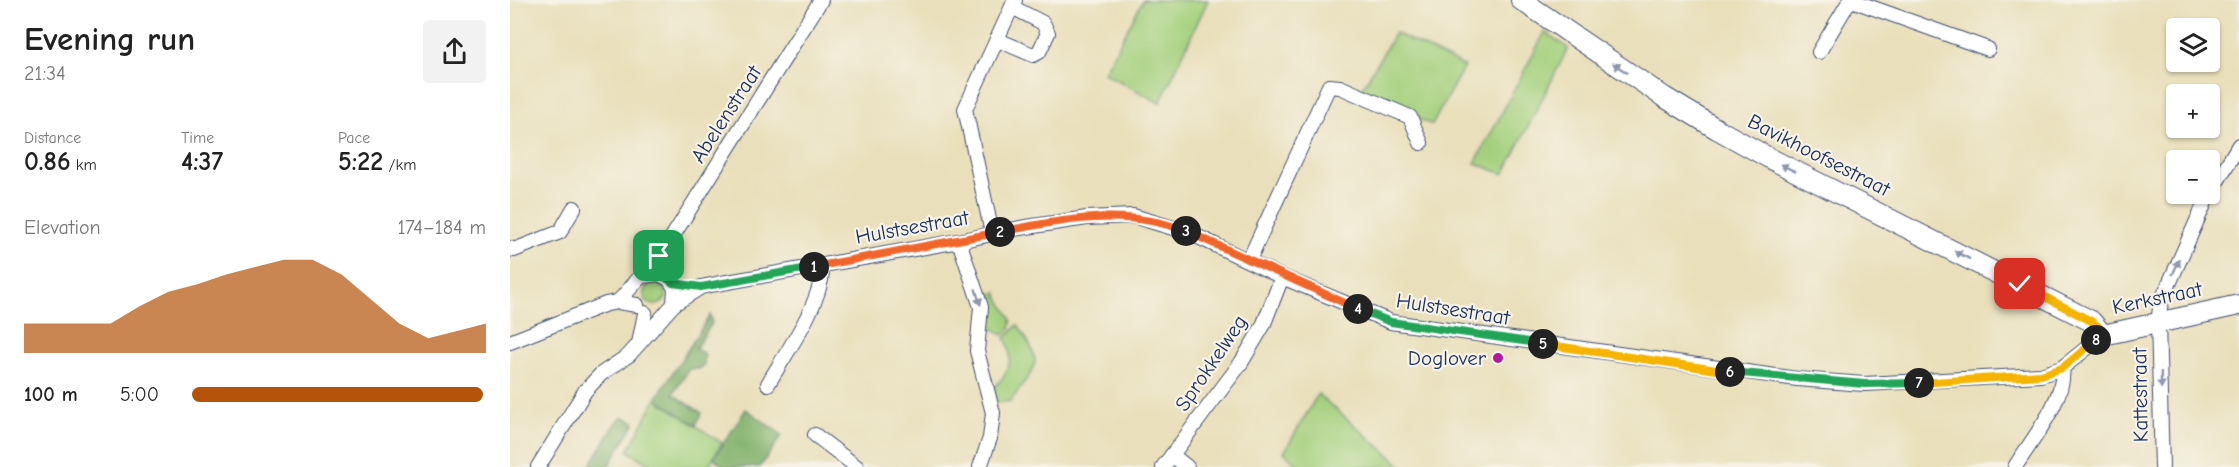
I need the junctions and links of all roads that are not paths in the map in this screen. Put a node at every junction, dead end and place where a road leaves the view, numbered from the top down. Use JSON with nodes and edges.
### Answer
{"nodes":[{"id":1,"x":821,"y":0,"type":"edge"},
{"id":2,"x":1521,"y":0,"type":"edge"},
{"id":3,"x":1851,"y":0,"type":"edge"},
{"id":4,"x":1013,"y":4,"type":"edge"},
{"id":5,"x":998,"y":40,"type":"junction"},
{"id":6,"x":1988,"y":49,"type":"dead end"},
{"id":7,"x":1819,"y":52,"type":"dead end"},
{"id":8,"x":1421,"y":143,"type":"dead end"},
{"id":9,"x":2239,"y":145,"type":"edge"},
{"id":10,"x":574,"y":208,"type":"dead end"},
{"id":11,"x":992,"y":233,"type":"junction"},
{"id":12,"x":959,"y":241,"type":"junction"},
{"id":13,"x":510,"y":248,"type":"edge"},
{"id":14,"x":664,"y":250,"type":"junction"},
{"id":15,"x":1249,"y":260,"type":"junction"},
{"id":16,"x":822,"y":265,"type":"junction"},
{"id":17,"x":1282,"y":277,"type":"junction"},
{"id":18,"x":668,"y":279,"type":"junction"},
{"id":19,"x":640,"y":280,"type":"junction"},
{"id":20,"x":701,"y":287,"type":"junction"},
{"id":21,"x":618,"y":302,"type":"junction"},
{"id":22,"x":2239,"y":305,"type":"edge"},
{"id":23,"x":670,"y":308,"type":"junction"},
{"id":24,"x":641,"y":309,"type":"junction"},
{"id":25,"x":2158,"y":322,"type":"junction"},
{"id":26,"x":2103,"y":335,"type":"junction"},
{"id":27,"x":510,"y":342,"type":"edge"},
{"id":28,"x":639,"y":343,"type":"junction"},
{"id":29,"x":2062,"y":368,"type":"junction"},
{"id":30,"x":768,"y":384,"type":"dead end"},
{"id":31,"x":815,"y":435,"type":"dead end"},
{"id":32,"x":1172,"y":455,"type":"junction"},
{"id":33,"x":538,"y":467,"type":"edge"},
{"id":34,"x":857,"y":467,"type":"edge"},
{"id":35,"x":981,"y":467,"type":"edge"},
{"id":36,"x":1163,"y":467,"type":"edge"},
{"id":37,"x":1187,"y":467,"type":"edge"},
{"id":38,"x":2015,"y":467,"type":"edge"},
{"id":39,"x":2162,"y":467,"type":"edge"}],
"edges":[{"from":1,"to":14,"type":"street","name":"Abelenstraat"},
{"from":26,"to":2,"type":"street","name":"Bavikhoofsestraat","one_way":true},
{"from":3,"to":6,"type":"street"},
{"from":3,"to":7,"type":"street"},
{"from":4,"to":5,"type":"street"},
{"from":4,"to":5,"type":"street"},
{"from":5,"to":11,"type":"street"},
{"from":8,"to":15,"type":"street"},
{"from":25,"to":9,"type":"street","name":"Kattestraat","one_way":true},
{"from":10,"to":13,"type":"street"},
{"from":11,"to":12,"type":"street","name":"Hulstsestraat"},
{"from":11,"to":15,"type":"street","name":"Hulstsestraat"},
{"from":12,"to":16,"type":"street","name":"Hulstsestraat"},
{"from":12,"to":35,"type":"street","one_way":true},
{"from":14,"to":18,"type":"street"},
{"from":14,"to":19,"type":"street","name":"Abelenstraat"},
{"from":15,"to":17,"type":"street","name":"Hulstsestraat"},
{"from":16,"to":20,"type":"street","name":"Hulstsestraat"},
{"from":16,"to":30,"type":"street"},
{"from":17,"to":29,"type":"street","name":"Hulstsestraat"},
{"from":17,"to":32,"type":"street","name":"Sprokkelweg"},
{"from":18,"to":19,"type":"street"},
{"from":18,"to":20,"type":"street","name":"Hulstsestraat"},
{"from":18,"to":23,"type":"street"},
{"from":19,"to":21,"type":"street"},
{"from":19,"to":24,"type":"street"},
{"from":20,"to":23,"type":"street","name":"Hulstsestraat"},
{"from":21,"to":24,"type":"street"},
{"from":21,"to":27,"type":"street"},
{"from":22,"to":25,"type":"street","name":"Kerkstraat"},
{"from":23,"to":24,"type":"street"},
{"from":23,"to":28,"type":"street"},
{"from":24,"to":28,"type":"street"},
{"from":25,"to":26,"type":"street","name":"Kerkstraat"},
{"from":25,"to":39,"type":"street","name":"Kattestraat","one_way":true},
{"from":26,"to":29,"type":"street","name":"Kerkstraat"},
{"from":28,"to":33,"type":"street"},
{"from":29,"to":38,"type":"street"},
{"from":31,"to":34,"type":"street"},
{"from":32,"to":36,"type":"street","name":"Sprokkelweg"},
{"from":32,"to":37,"type":"street"}]}
